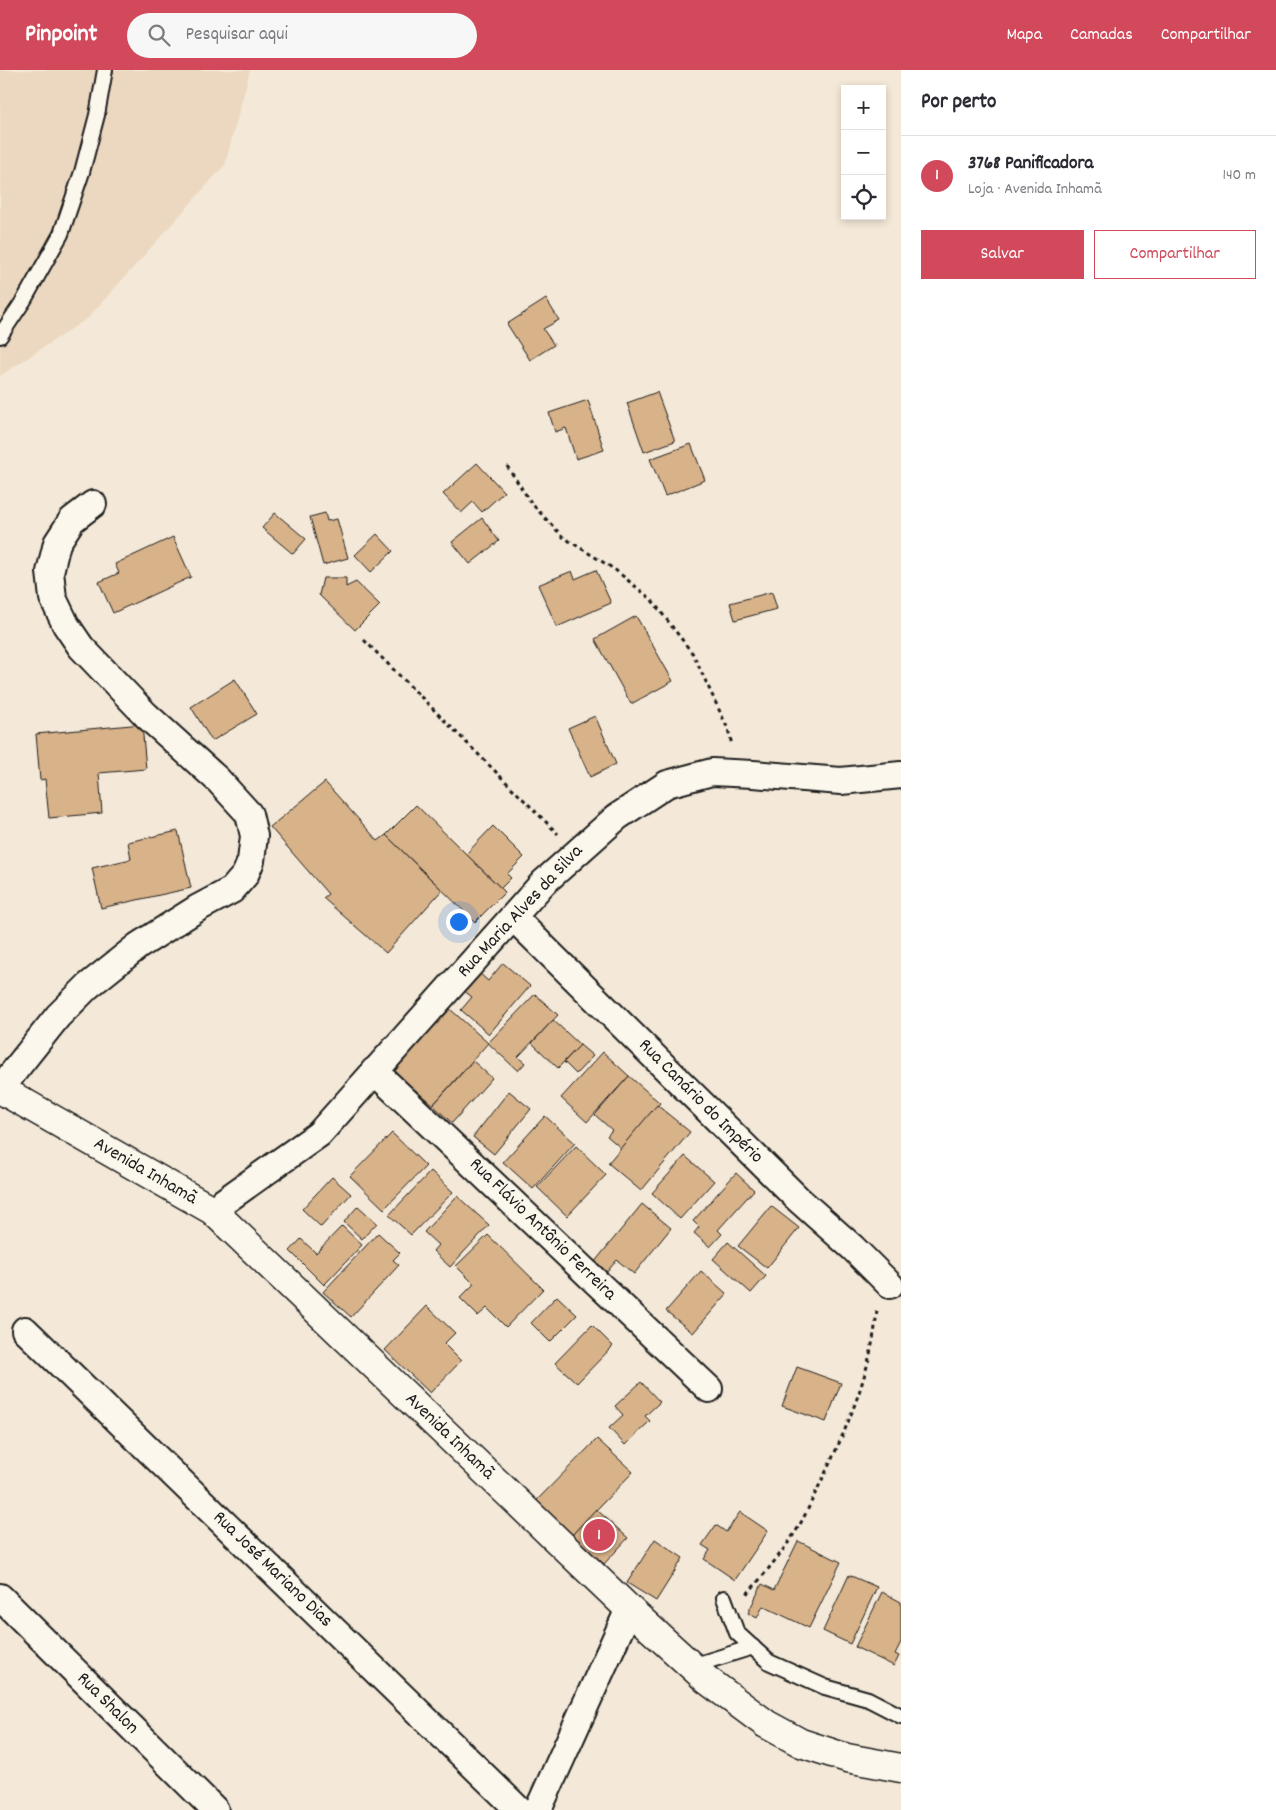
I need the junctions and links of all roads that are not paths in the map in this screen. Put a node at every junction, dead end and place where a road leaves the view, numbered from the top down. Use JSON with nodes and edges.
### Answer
{"nodes":[{"id":1,"x":105,"y":70,"type":"edge"},
{"id":2,"x":0,"y":336,"type":"edge"},
{"id":3,"x":93,"y":504,"type":"dead end"},
{"id":4,"x":901,"y":775,"type":"edge"},
{"id":5,"x":513,"y":916,"type":"junction"},
{"id":6,"x":374,"y":1071,"type":"junction"},
{"id":7,"x":0,"y":1089,"type":"edge"},
{"id":8,"x":212,"y":1210,"type":"junction"},
{"id":9,"x":885,"y":1279,"type":"road end"},
{"id":10,"x":25,"y":1330,"type":"dead end"},
{"id":11,"x":709,"y":1389,"type":"dead end"},
{"id":12,"x":0,"y":1597,"type":"edge"},
{"id":13,"x":724,"y":1598,"type":"dead end"},
{"id":14,"x":629,"y":1609,"type":"junction"},
{"id":15,"x":753,"y":1647,"type":"junction"},
{"id":16,"x":692,"y":1666,"type":"junction"},
{"id":17,"x":901,"y":1716,"type":"edge"},
{"id":18,"x":901,"y":1768,"type":"edge"},
{"id":19,"x":214,"y":1810,"type":"edge"},
{"id":20,"x":519,"y":1810,"type":"edge"},
{"id":21,"x":538,"y":1810,"type":"edge"}],
"edges":[{"from":1,"to":2,"type":"lane"},
{"from":3,"to":7,"type":"street"},
{"from":4,"to":5,"type":"street","name":"Rua Maria Alves da Silva"},
{"from":5,"to":6,"type":"street","name":"Rua Maria Alves da Silva"},
{"from":5,"to":9,"type":"street","name":"Rua Canário do Império"},
{"from":6,"to":8,"type":"street","name":"Rua Maria Alves da Silva"},
{"from":6,"to":11,"type":"street","name":"Rua Flávio Antônio Ferreira"},
{"from":7,"to":8,"type":"street","name":"Avenida Inhamã"},
{"from":8,"to":14,"type":"street","name":"Avenida Inhamã"},
{"from":10,"to":20,"type":"street","name":"Rua José Mariano Dias"},
{"from":12,"to":19,"type":"street","name":"Rua Shalon"},
{"from":13,"to":15,"type":"lane"},
{"from":14,"to":16,"type":"street","name":"Avenida Inhamã"},
{"from":14,"to":21,"type":"street"},
{"from":15,"to":16,"type":"lane"},
{"from":15,"to":17,"type":"lane"},
{"from":16,"to":18,"type":"street","name":"Avenida Inhamã"}]}
